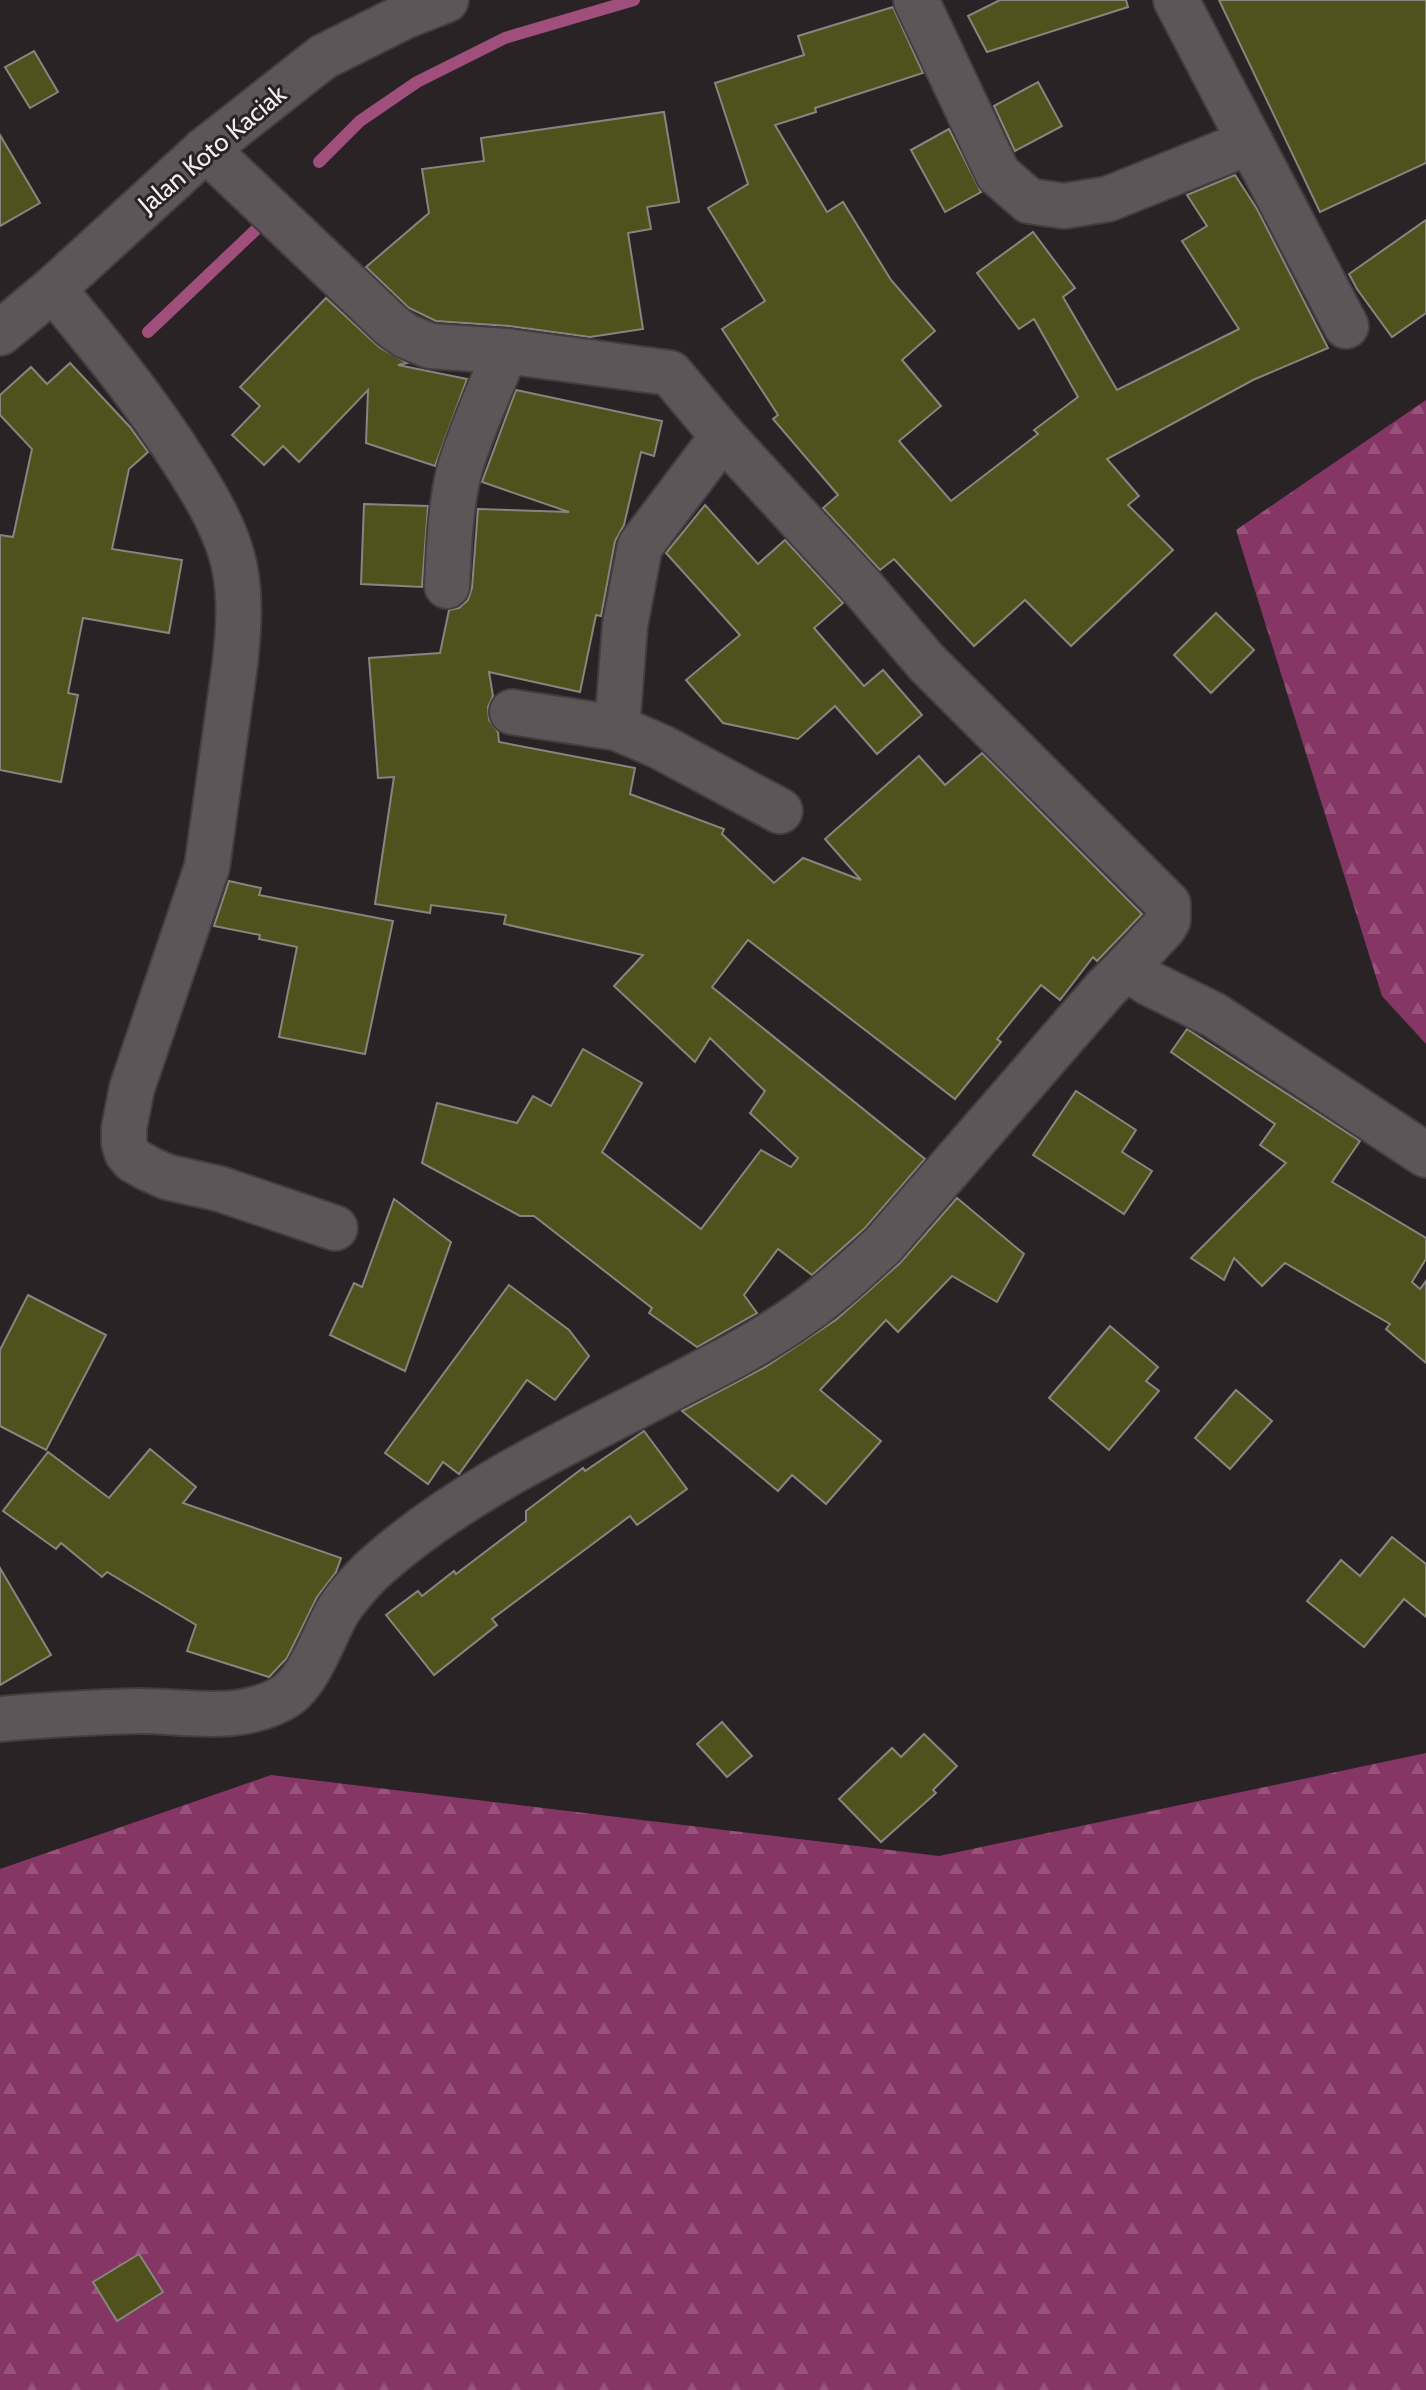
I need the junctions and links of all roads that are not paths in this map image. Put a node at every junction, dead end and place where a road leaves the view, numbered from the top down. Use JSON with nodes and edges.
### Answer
{"nodes":[{"id":1,"x":446,"y":0,"type":"edge"},
{"id":2,"x":916,"y":0,"type":"edge"},
{"id":3,"x":1176,"y":0,"type":"edge"},
{"id":4,"x":1250,"y":142,"type":"junction"},
{"id":5,"x":214,"y":159,"type":"junction"},
{"id":6,"x":53,"y":289,"type":"junction"},
{"id":7,"x":1346,"y":326,"type":"dead end"},
{"id":8,"x":0,"y":333,"type":"edge"},
{"id":9,"x":506,"y":351,"type":"junction"},
{"id":10,"x":723,"y":436,"type":"junction"},
{"id":11,"x":447,"y":586,"type":"dead end"},
{"id":12,"x":512,"y":712,"type":"dead end"},
{"id":13,"x":617,"y":728,"type":"junction"},
{"id":14,"x":780,"y":811,"type":"dead end"},
{"id":15,"x":1126,"y":968,"type":"junction"},
{"id":16,"x":1426,"y":1155,"type":"edge"},
{"id":17,"x":335,"y":1228,"type":"dead end"},
{"id":18,"x":0,"y":1719,"type":"edge"}],
"edges":[{"from":1,"to":5,"type":"street","name":"Jalan Koto Kaciak"},
{"from":2,"to":4,"type":"street"},
{"from":3,"to":4,"type":"street"},
{"from":4,"to":7,"type":"street"},
{"from":5,"to":6,"type":"street","name":"Jalan Koto Kaciak"},
{"from":5,"to":9,"type":"street"},
{"from":6,"to":8,"type":"street","name":"Jalan Koto Kaciak"},
{"from":6,"to":17,"type":"street"},
{"from":9,"to":10,"type":"street"},
{"from":9,"to":11,"type":"street"},
{"from":10,"to":13,"type":"street"},
{"from":10,"to":15,"type":"street"},
{"from":12,"to":13,"type":"street"},
{"from":13,"to":14,"type":"street"},
{"from":15,"to":16,"type":"street"},
{"from":15,"to":18,"type":"street"}]}
